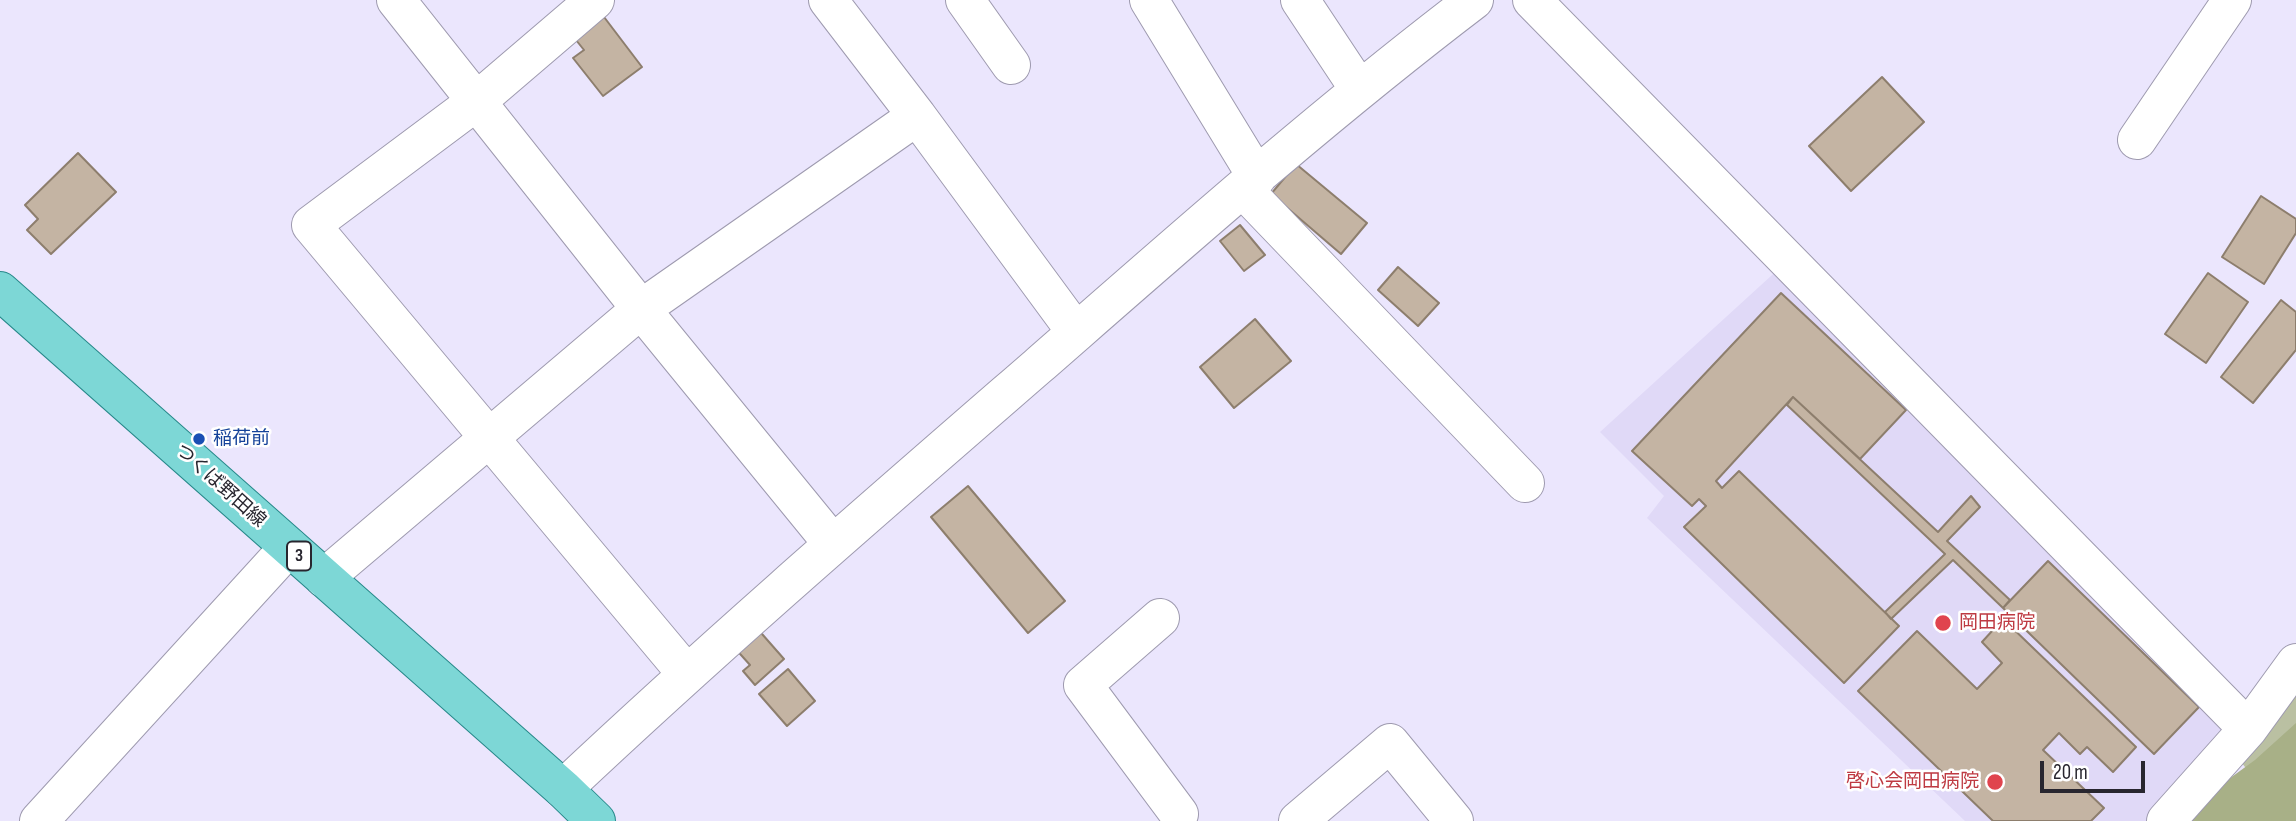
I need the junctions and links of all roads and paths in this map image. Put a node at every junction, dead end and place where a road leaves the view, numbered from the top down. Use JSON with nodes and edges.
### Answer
{"nodes":[{"id":1,"x":396,"y":0,"type":"edge"},
{"id":2,"x":595,"y":0,"type":"edge"},
{"id":3,"x":828,"y":0,"type":"edge"},
{"id":4,"x":965,"y":0,"type":"edge"},
{"id":5,"x":1149,"y":0,"type":"edge"},
{"id":6,"x":1300,"y":0,"type":"edge"},
{"id":7,"x":1474,"y":0,"type":"edge"},
{"id":8,"x":1532,"y":0,"type":"edge"},
{"id":9,"x":2232,"y":0,"type":"edge"},
{"id":10,"x":1011,"y":65,"type":"dead end"},
{"id":11,"x":1359,"y":89,"type":"junction"},
{"id":12,"x":477,"y":101,"type":"junction"},
{"id":13,"x":917,"y":116,"type":"junction"},
{"id":14,"x":2137,"y":140,"type":"dead end"},
{"id":15,"x":1250,"y":183,"type":"junction"},
{"id":16,"x":0,"y":291,"type":"edge"},
{"id":17,"x":641,"y":309,"type":"junction"},
{"id":18,"x":1076,"y":332,"type":"junction"},
{"id":19,"x":489,"y":438,"type":"junction"},
{"id":20,"x":1525,"y":483,"type":"dead end"},
{"id":21,"x":833,"y":544,"type":"junction"},
{"id":22,"x":289,"y":547,"type":"junction"},
{"id":23,"x":324,"y":578,"type":"junction"},
{"id":24,"x":1160,"y":618,"type":"dead end"},
{"id":25,"x":2296,"y":663,"type":"edge"},
{"id":26,"x":686,"y":673,"type":"junction"},
{"id":27,"x":2248,"y":729,"type":"junction"},
{"id":28,"x":563,"y":789,"type":"junction"},
{"id":29,"x":1178,"y":819,"type":"edge"},
{"id":30,"x":39,"y":821,"type":"edge"},
{"id":31,"x":596,"y":821,"type":"edge"},
{"id":32,"x":1298,"y":821,"type":"edge"},
{"id":33,"x":1454,"y":821,"type":"edge"},
{"id":34,"x":2166,"y":821,"type":"edge"}],
"edges":[{"from":1,"to":12,"type":"street"},
{"from":2,"to":12,"type":"street"},
{"from":3,"to":13,"type":"street"},
{"from":4,"to":10,"type":"street"},
{"from":5,"to":15,"type":"street"},
{"from":6,"to":11,"type":"street"},
{"from":7,"to":11,"type":"street"},
{"from":8,"to":27,"type":"street"},
{"from":9,"to":14,"type":"street"},
{"from":11,"to":15,"type":"street"},
{"from":12,"to":17,"type":"street"},
{"from":12,"to":19,"type":"street"},
{"from":13,"to":17,"type":"street"},
{"from":13,"to":18,"type":"street"},
{"from":15,"to":18,"type":"street"},
{"from":15,"to":20,"type":"street"},
{"from":16,"to":22,"type":"main road","name":"つくば野田線","number":"3"},
{"from":17,"to":19,"type":"street"},
{"from":17,"to":21,"type":"street"},
{"from":18,"to":21,"type":"street"},
{"from":19,"to":23,"type":"street"},
{"from":19,"to":26,"type":"street"},
{"from":21,"to":26,"type":"street"},
{"from":22,"to":23,"type":"main road","name":"つくば野田線","number":"3"},
{"from":22,"to":30,"type":"street"},
{"from":23,"to":28,"type":"main road","name":"つくば野田線","number":"3"},
{"from":24,"to":29,"type":"street"},
{"from":25,"to":27,"type":"street"},
{"from":26,"to":28,"type":"street"},
{"from":27,"to":34,"type":"street"},
{"from":28,"to":31,"type":"main road","name":"つくば野田線","number":"3"},
{"from":32,"to":33,"type":"street"}]}
